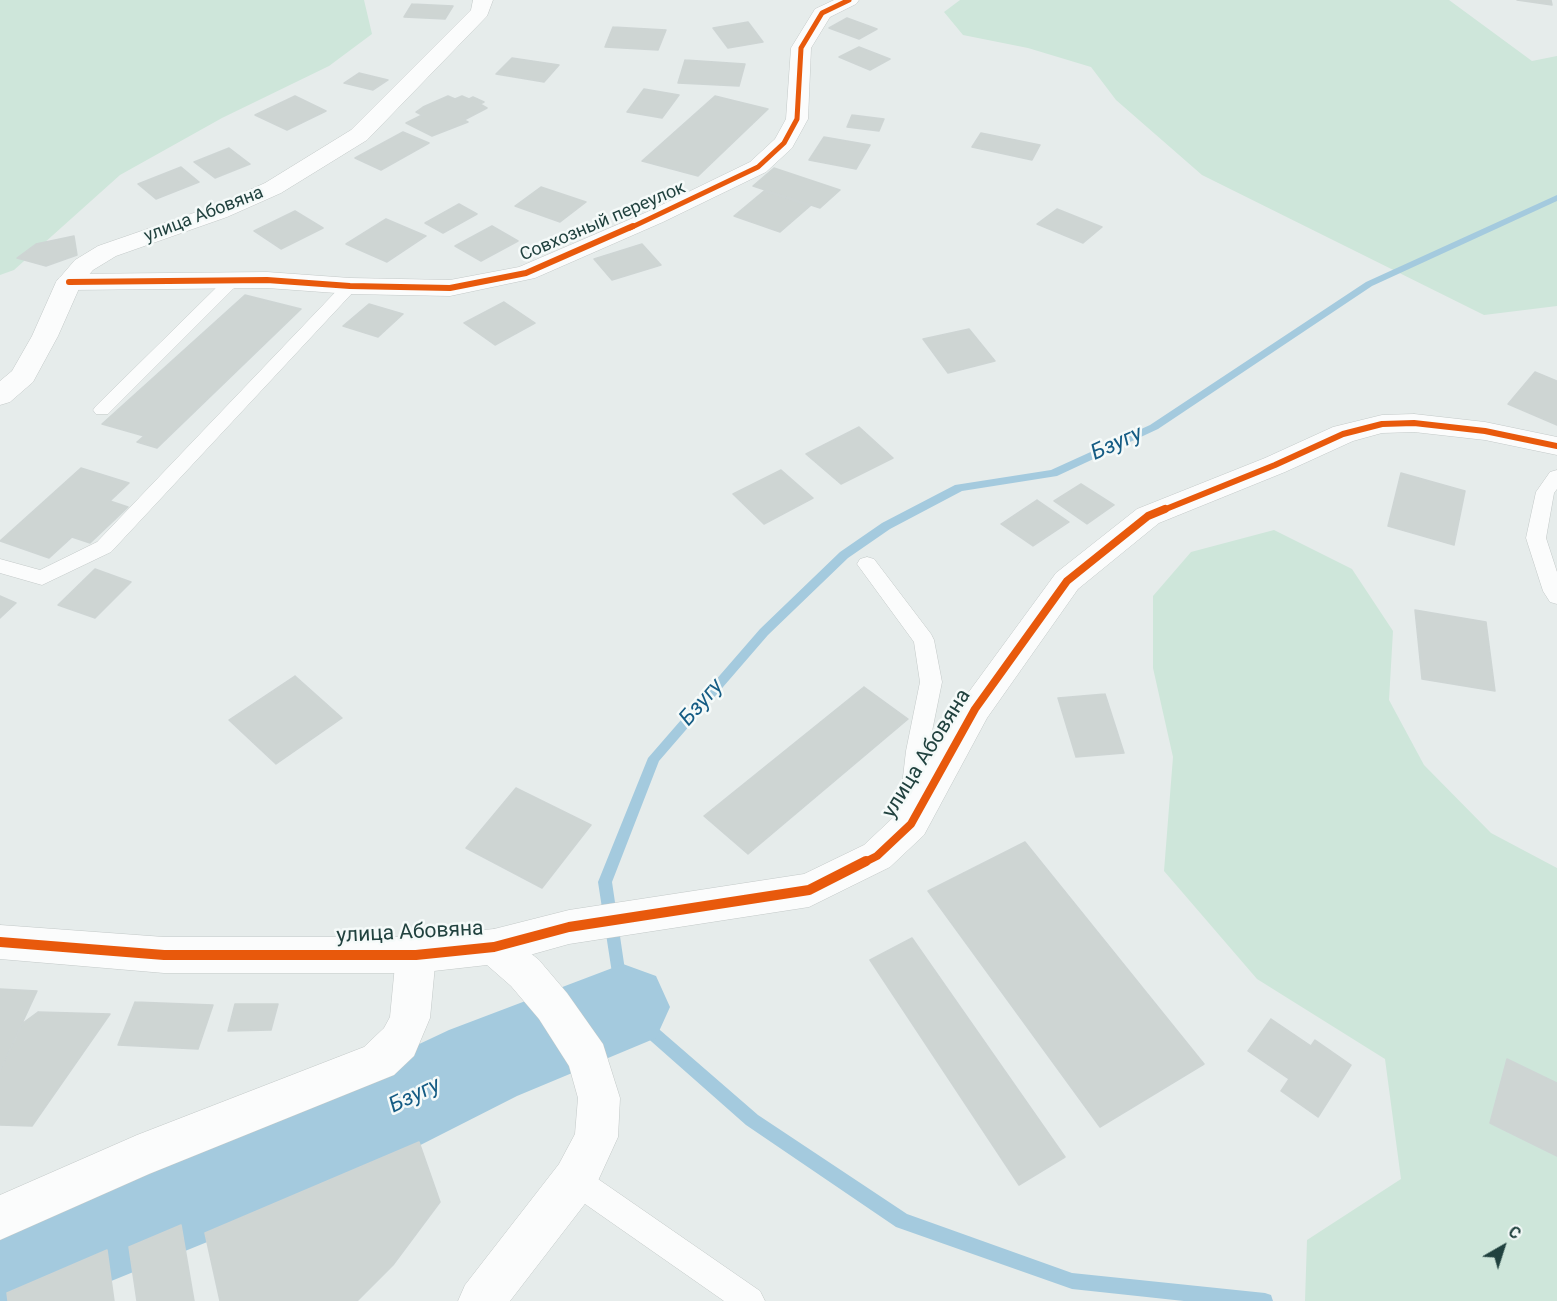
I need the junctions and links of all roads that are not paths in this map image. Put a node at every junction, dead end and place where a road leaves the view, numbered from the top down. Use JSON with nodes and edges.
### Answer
{"nodes":[{"id":1,"x":483,"y":0,"type":"edge"},
{"id":2,"x":849,"y":0,"type":"edge"},
{"id":3,"x":233,"y":280,"type":"junction"},
{"id":4,"x":69,"y":282,"type":"junction"},
{"id":5,"x":350,"y":286,"type":"junction"},
{"id":6,"x":0,"y":396,"type":"edge"},
{"id":7,"x":102,"y":410,"type":"dead end"},
{"id":8,"x":1557,"y":446,"type":"edge"},
{"id":9,"x":1557,"y":476,"type":"edge"},
{"id":10,"x":867,"y":564,"type":"dead end"},
{"id":11,"x":0,"y":566,"type":"edge"},
{"id":12,"x":1557,"y":597,"type":"edge"},
{"id":13,"x":910,"y":824,"type":"junction"},
{"id":14,"x":0,"y":942,"type":"edge"},
{"id":15,"x":494,"y":947,"type":"junction"},
{"id":16,"x":416,"y":955,"type":"junction"},
{"id":17,"x":575,"y":1180,"type":"junction"},
{"id":18,"x":0,"y":1218,"type":"edge"},
{"id":19,"x":481,"y":1301,"type":"edge"},
{"id":20,"x":750,"y":1301,"type":"edge"}],
"edges":[{"from":1,"to":4,"type":"street","name":"улица Абовяна"},
{"from":2,"to":5,"type":"street","name":"Совхозный переулок"},
{"from":3,"to":4,"type":"street","name":"Совхозный переулок"},
{"from":3,"to":5,"type":"street","name":"Совхозный переулок"},
{"from":3,"to":7,"type":"lane"},
{"from":4,"to":6,"type":"street","name":"улица Абовяна"},
{"from":5,"to":11,"type":"lane"},
{"from":8,"to":13,"type":"street","name":"улица Абовяна"},
{"from":9,"to":12,"type":"lane"},
{"from":10,"to":13,"type":"lane"},
{"from":13,"to":15,"type":"street","name":"улица Абовяна"},
{"from":14,"to":16,"type":"street","name":"улица Абовяна"},
{"from":15,"to":16,"type":"street","name":"улица Абовяна"},
{"from":15,"to":17,"type":"street","name":"улица Абовяна"},
{"from":16,"to":18,"type":"street"},
{"from":17,"to":19,"type":"street","name":"улица Абовяна"},
{"from":17,"to":20,"type":"lane"}]}
